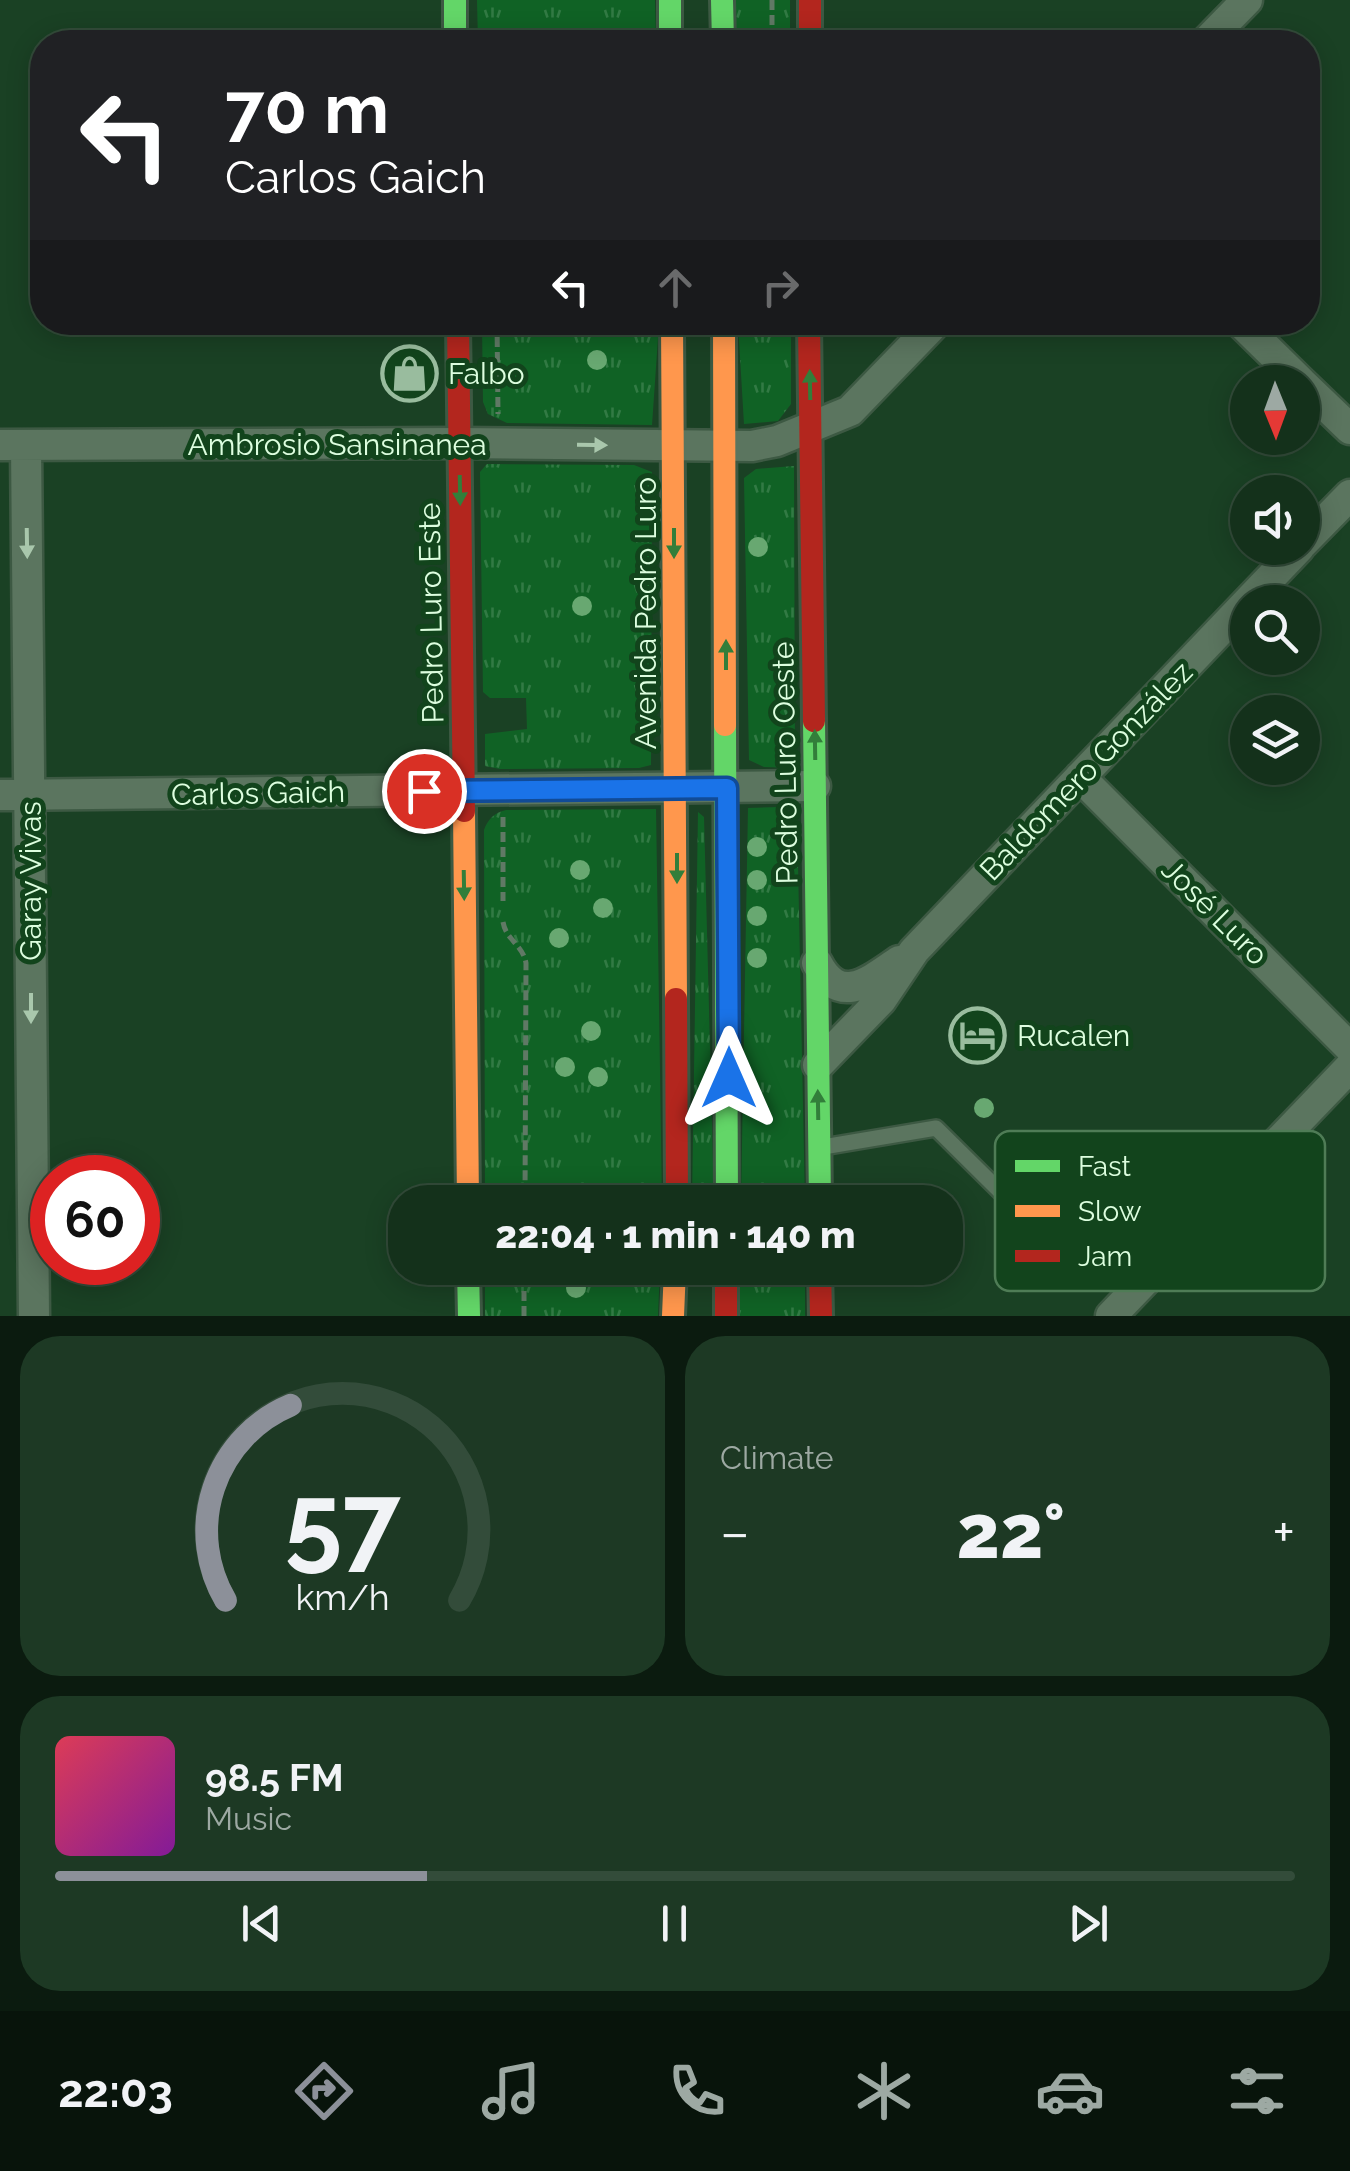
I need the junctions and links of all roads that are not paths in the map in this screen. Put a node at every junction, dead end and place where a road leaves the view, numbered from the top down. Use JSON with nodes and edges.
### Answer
{"nodes":[{"id":1,"x":455,"y":0,"type":"edge"},
{"id":2,"x":670,"y":0,"type":"edge"},
{"id":3,"x":722,"y":0,"type":"edge"},
{"id":4,"x":810,"y":0,"type":"edge"},
{"id":5,"x":1247,"y":0,"type":"edge"},
{"id":6,"x":455,"y":30,"type":"edge"},
{"id":7,"x":670,"y":30,"type":"edge"},
{"id":8,"x":722,"y":30,"type":"edge"},
{"id":9,"x":810,"y":30,"type":"edge"},
{"id":10,"x":1218,"y":30,"type":"edge"},
{"id":11,"x":458,"y":335,"type":"edge"},
{"id":12,"x":672,"y":335,"type":"edge"},
{"id":13,"x":724,"y":335,"type":"edge"},
{"id":14,"x":809,"y":335,"type":"edge"},
{"id":15,"x":923,"y":335,"type":"edge"},
{"id":16,"x":1253,"y":335,"type":"edge"},
{"id":17,"x":1284,"y":365,"type":"edge"},
{"id":18,"x":1320,"y":401,"type":"edge"},
{"id":19,"x":810,"y":429,"type":"junction"},
{"id":20,"x":1350,"y":430,"type":"edge"},
{"id":21,"x":460,"y":442,"type":"junction"},
{"id":22,"x":13,"y":445,"type":"edge"},
{"id":23,"x":673,"y":446,"type":"junction"},
{"id":24,"x":725,"y":447,"type":"junction"},
{"id":25,"x":1350,"y":495,"type":"edge"},
{"id":26,"x":1320,"y":526,"type":"edge"},
{"id":27,"x":1283,"y":565,"type":"edge"},
{"id":28,"x":1080,"y":777,"type":"junction"},
{"id":29,"x":815,"y":786,"type":"junction"},
{"id":30,"x":676,"y":788,"type":"junction"},
{"id":31,"x":727,"y":788,"type":"junction"},
{"id":32,"x":463,"y":790,"type":"junction"},
{"id":33,"x":15,"y":795,"type":"edge"},
{"id":34,"x":914,"y":951,"type":"junction"},
{"id":35,"x":817,"y":962,"type":"junction"},
{"id":36,"x":1350,"y":1048,"type":"edge"},
{"id":37,"x":818,"y":1065,"type":"junction"},
{"id":38,"x":1350,"y":1067,"type":"edge"},
{"id":39,"x":1289,"y":1131,"type":"edge"},
{"id":40,"x":819,"y":1148,"type":"junction"},
{"id":41,"x":468,"y":1185,"type":"edge"},
{"id":42,"x":677,"y":1185,"type":"edge"},
{"id":43,"x":727,"y":1185,"type":"edge"},
{"id":44,"x":820,"y":1185,"type":"edge"},
{"id":45,"x":995,"y":1187,"type":"edge"},
{"id":46,"x":468,"y":1285,"type":"edge"},
{"id":47,"x":674,"y":1285,"type":"edge"},
{"id":48,"x":726,"y":1285,"type":"edge"},
{"id":49,"x":820,"y":1285,"type":"edge"},
{"id":50,"x":1135,"y":1291,"type":"edge"},
{"id":51,"x":34,"y":1316,"type":"edge"},
{"id":52,"x":469,"y":1316,"type":"edge"},
{"id":53,"x":673,"y":1316,"type":"edge"},
{"id":54,"x":726,"y":1316,"type":"edge"},
{"id":55,"x":821,"y":1316,"type":"edge"},
{"id":56,"x":1111,"y":1316,"type":"edge"}],
"edges":[{"from":1,"to":6,"type":"street"},
{"from":2,"to":7,"type":"street"},
{"from":3,"to":8,"type":"street"},
{"from":4,"to":9,"type":"street"},
{"from":5,"to":10,"type":"street"},
{"from":11,"to":21,"type":"street","name":"Pedro Luro Este"},
{"from":12,"to":23,"type":"street","name":"Avenida Pedro Luro"},
{"from":13,"to":24,"type":"street"},
{"from":19,"to":14,"type":"street","name":"Pedro Luro Oeste","one_way":true},
{"from":15,"to":19,"type":"street","name":"Ambrosio Sansinanea"},
{"from":16,"to":17,"type":"street"},
{"from":18,"to":20,"type":"street"},
{"from":19,"to":24,"type":"street","name":"Ambrosio Sansinanea"},
{"from":29,"to":19,"type":"street","name":"Pedro Luro Oeste","one_way":true},
{"from":21,"to":22,"type":"street","name":"Ambrosio Sansinanea"},
{"from":21,"to":23,"type":"street","name":"Ambrosio Sansinanea","one_way":true},
{"from":21,"to":32,"type":"street","name":"Pedro Luro Este","one_way":true},
{"from":22,"to":33,"type":"street","name":"Garay Vivas","one_way":true},
{"from":23,"to":24,"type":"street","name":"Ambrosio Sansinanea"},
{"from":23,"to":30,"type":"street","name":"Avenida Pedro Luro","one_way":true},
{"from":31,"to":24,"type":"street","one_way":true},
{"from":25,"to":26,"type":"street","name":"Baldomero González"},
{"from":27,"to":28,"type":"street","name":"Baldomero González"},
{"from":28,"to":34,"type":"street","name":"Baldomero González"},
{"from":28,"to":36,"type":"street","name":"José Luro"},
{"from":29,"to":31,"type":"street","name":"Carlos Gaich"},
{"from":29,"to":35,"type":"street","name":"Pedro Luro Oeste"},
{"from":30,"to":31,"type":"street","name":"Carlos Gaich"},
{"from":30,"to":32,"type":"street","name":"Carlos Gaich"},
{"from":30,"to":42,"type":"street","name":"Avenida Pedro Luro","one_way":true},
{"from":31,"to":43,"type":"street"},
{"from":32,"to":33,"type":"street","name":"Carlos Gaich"},
{"from":32,"to":41,"type":"street","name":"Pedro Luro Este","one_way":true},
{"from":33,"to":51,"type":"street","name":"Garay Vivas","one_way":true},
{"from":34,"to":35,"type":"street","name":"Baldomero González"},
{"from":34,"to":37,"type":"street","name":"Baldomero González"},
{"from":35,"to":37,"type":"street","name":"Pedro Luro Oeste"},
{"from":40,"to":37,"type":"street","name":"Pedro Luro Oeste","one_way":true},
{"from":38,"to":39,"type":"street"},
{"from":40,"to":44,"type":"street","name":"Pedro Luro Oeste"},
{"from":40,"to":45,"type":"lane"},
{"from":46,"to":52,"type":"street"},
{"from":47,"to":53,"type":"street"},
{"from":48,"to":54,"type":"street"},
{"from":49,"to":55,"type":"street"},
{"from":50,"to":56,"type":"street"}]}
